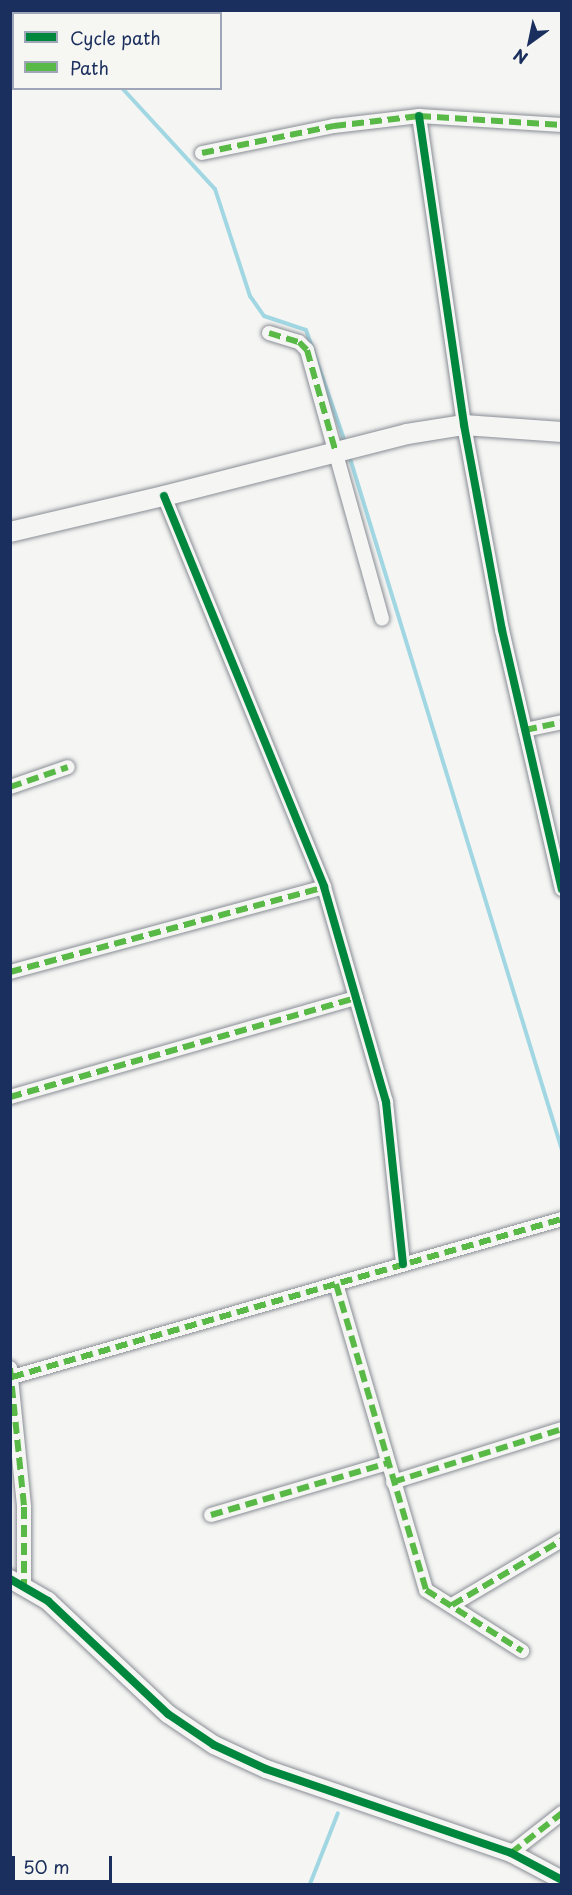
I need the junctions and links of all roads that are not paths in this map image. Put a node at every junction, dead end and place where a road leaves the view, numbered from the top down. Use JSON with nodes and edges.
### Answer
{"nodes":[{"id":1,"x":419,"y":116,"type":"junction"},
{"id":2,"x":561,"y":125,"type":"edge"},
{"id":3,"x":202,"y":153,"type":"dead end"},
{"id":4,"x":269,"y":333,"type":"dead end"},
{"id":5,"x":464,"y":425,"type":"junction"},
{"id":6,"x":561,"y":432,"type":"edge"},
{"id":7,"x":336,"y":453,"type":"junction"},
{"id":8,"x":164,"y":496,"type":"junction"},
{"id":9,"x":10,"y":532,"type":"edge"},
{"id":10,"x":382,"y":619,"type":"dead end"},
{"id":11,"x":561,"y":722,"type":"edge"},
{"id":12,"x":525,"y":730,"type":"junction"},
{"id":13,"x":68,"y":767,"type":"dead end"},
{"id":14,"x":10,"y":787,"type":"edge"},
{"id":15,"x":324,"y":887,"type":"junction"},
{"id":16,"x":561,"y":889,"type":"edge"},
{"id":17,"x":10,"y":972,"type":"edge"},
{"id":18,"x":356,"y":998,"type":"junction"},
{"id":19,"x":10,"y":1097,"type":"edge"},
{"id":20,"x":561,"y":1219,"type":"edge"},
{"id":21,"x":403,"y":1264,"type":"junction"},
{"id":22,"x":336,"y":1284,"type":"junction"},
{"id":23,"x":11,"y":1373,"type":"edge"},
{"id":24,"x":561,"y":1429,"type":"edge"},
{"id":25,"x":388,"y":1463,"type":"junction"},
{"id":26,"x":393,"y":1482,"type":"junction"},
{"id":27,"x":210,"y":1515,"type":"dead end"},
{"id":28,"x":561,"y":1540,"type":"edge"},
{"id":29,"x":17,"y":1582,"type":"edge"},
{"id":30,"x":452,"y":1605,"type":"junction"},
{"id":31,"x":522,"y":1651,"type":"dead end"},
{"id":32,"x":561,"y":1813,"type":"edge"},
{"id":33,"x":511,"y":1853,"type":"junction"},
{"id":34,"x":561,"y":1880,"type":"edge"}],
"edges":[{"from":1,"to":2,"type":"street"},
{"from":1,"to":3,"type":"street"},
{"from":1,"to":5,"type":"street"},
{"from":4,"to":7,"type":"street"},
{"from":5,"to":6,"type":"main road"},
{"from":5,"to":7,"type":"main road"},
{"from":5,"to":12,"type":"street"},
{"from":7,"to":8,"type":"main road"},
{"from":7,"to":10,"type":"street"},
{"from":8,"to":9,"type":"main road"},
{"from":8,"to":15,"type":"street"},
{"from":11,"to":12,"type":"street"},
{"from":12,"to":16,"type":"street"},
{"from":13,"to":14,"type":"street"},
{"from":15,"to":17,"type":"street"},
{"from":15,"to":18,"type":"street"},
{"from":18,"to":19,"type":"street"},
{"from":18,"to":21,"type":"street"},
{"from":20,"to":21,"type":"street"},
{"from":21,"to":22,"type":"street"},
{"from":22,"to":23,"type":"street"},
{"from":22,"to":25,"type":"street"},
{"from":23,"to":29,"type":"street"},
{"from":24,"to":26,"type":"street"},
{"from":25,"to":26,"type":"street"},
{"from":25,"to":27,"type":"street"},
{"from":26,"to":30,"type":"street"},
{"from":28,"to":30,"type":"street"},
{"from":29,"to":33,"type":"street"},
{"from":30,"to":31,"type":"street"},
{"from":32,"to":33,"type":"street"},
{"from":33,"to":34,"type":"street"}]}
